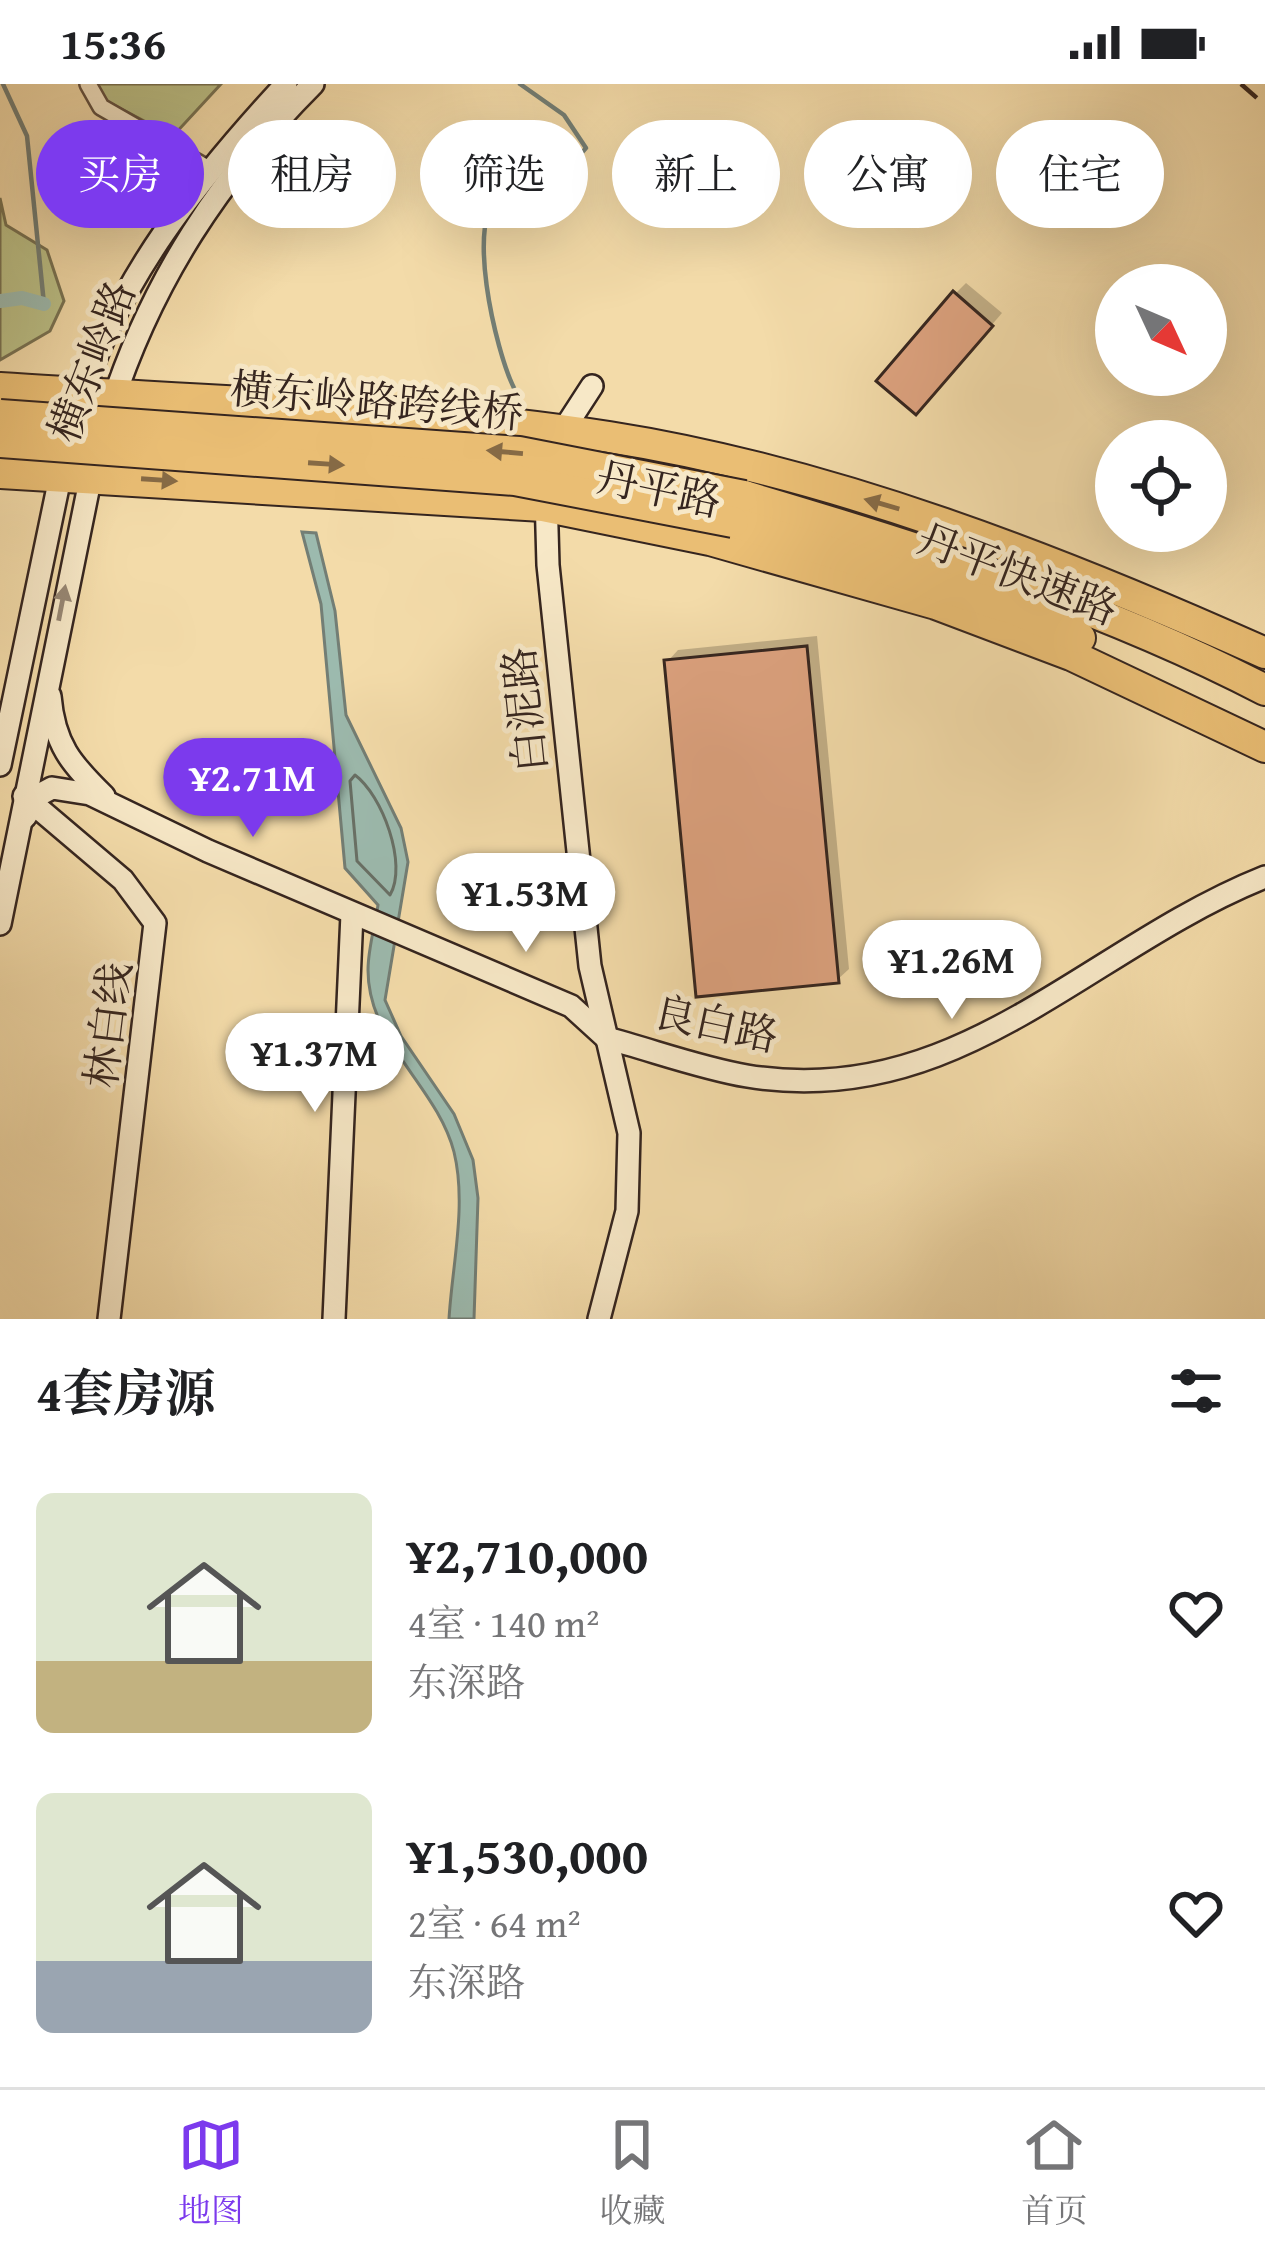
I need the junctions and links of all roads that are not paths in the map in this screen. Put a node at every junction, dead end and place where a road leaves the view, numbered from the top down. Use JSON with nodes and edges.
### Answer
{"nodes":[{"id":1,"x":88,"y":84,"type":"edge"},
{"id":2,"x":286,"y":84,"type":"edge"},
{"id":3,"x":313,"y":84,"type":"edge"},
{"id":4,"x":209,"y":169,"type":"junction"},
{"id":5,"x":592,"y":386,"type":"dead end"},
{"id":6,"x":0,"y":388,"type":"edge"},
{"id":7,"x":83,"y":393,"type":"junction"},
{"id":8,"x":115,"y":395,"type":"junction"},
{"id":9,"x":0,"y":415,"type":"edge"},
{"id":10,"x":559,"y":432,"type":"junction"},
{"id":11,"x":0,"y":442,"type":"edge"},
{"id":12,"x":0,"y":473,"type":"edge"},
{"id":13,"x":75,"y":475,"type":"junction"},
{"id":14,"x":543,"y":506,"type":"junction"},
{"id":15,"x":738,"y":509,"type":"junction"},
{"id":16,"x":1156,"y":604,"type":"junction"},
{"id":17,"x":1265,"y":652,"type":"edge"},
{"id":18,"x":49,"y":672,"type":"junction"},
{"id":19,"x":1136,"y":685,"type":"junction"},
{"id":20,"x":1260,"y":688,"type":"edge"},
{"id":21,"x":1232,"y":708,"type":"junction"},
{"id":22,"x":1265,"y":725,"type":"edge"},
{"id":23,"x":3,"y":730,"type":"edge"},
{"id":24,"x":1265,"y":747,"type":"edge"},
{"id":25,"x":0,"y":765,"type":"edge"},
{"id":26,"x":28,"y":800,"type":"junction"},
{"id":27,"x":113,"y":805,"type":"junction"},
{"id":28,"x":1265,"y":877,"type":"edge"},
{"id":29,"x":362,"y":918,"type":"junction"},
{"id":30,"x":0,"y":924,"type":"edge"},
{"id":31,"x":606,"y":1038,"type":"junction"},
{"id":32,"x":109,"y":1319,"type":"edge"},
{"id":33,"x":334,"y":1319,"type":"edge"},
{"id":34,"x":599,"y":1319,"type":"edge"}],
"edges":[{"from":1,"to":4,"type":"street"},
{"from":2,"to":4,"type":"street","name":"横东岭路"},
{"from":3,"to":8,"type":"street","name":"横东岭路"},
{"from":4,"to":7,"type":"street","name":"横东岭路"},
{"from":5,"to":10,"type":"street","name":"白泥路"},
{"from":6,"to":7,"type":"highway","name":"丹平路"},
{"from":7,"to":8,"type":"highway","name":"丹平路"},
{"from":7,"to":13,"type":"street","name":"横东岭路"},
{"from":8,"to":10,"type":"highway","name":"丹平路"},
{"from":8,"to":13,"type":"street","name":"横东岭路"},
{"from":15,"to":9,"type":"highway","name":"横东岭路跨线桥","one_way":true,"bridge":true},
{"from":10,"to":14,"type":"street","name":"白泥路"},
{"from":16,"to":10,"type":"highway","name":"丹平路","one_way":true},
{"from":11,"to":15,"type":"highway","name":"横东岭路跨线桥","one_way":true,"bridge":true},
{"from":12,"to":13,"type":"highway","name":"丹平路"},
{"from":13,"to":14,"type":"highway","name":"丹平路","one_way":true},
{"from":18,"to":13,"type":"street","name":"横东岭路","one_way":true},
{"from":13,"to":23,"type":"street","name":"横东岭路"},
{"from":14,"to":19,"type":"highway","name":"丹平路"},
{"from":14,"to":31,"type":"street","name":"白泥路"},
{"from":15,"to":20,"type":"highway","name":"丹平快速路"},
{"from":15,"to":21,"type":"highway","name":"丹平快速路"},
{"from":16,"to":17,"type":"highway","name":"丹平路"},
{"from":16,"to":20,"type":"highway"},
{"from":18,"to":26,"type":"street","name":"横东岭路"},
{"from":18,"to":27,"type":"street"},
{"from":19,"to":21,"type":"highway"},
{"from":19,"to":24,"type":"highway","name":"丹平路"},
{"from":21,"to":22,"type":"highway","name":"丹平快速路"},
{"from":23,"to":25,"type":"street","name":"横东岭路"},
{"from":26,"to":27,"type":"street"},
{"from":26,"to":30,"type":"street","name":"横东岭路"},
{"from":26,"to":32,"type":"street","name":"林白线"},
{"from":27,"to":29,"type":"street"},
{"from":28,"to":31,"type":"street","name":"良白路"},
{"from":29,"to":31,"type":"street"},
{"from":29,"to":33,"type":"street"},
{"from":31,"to":34,"type":"street","name":"白泥路"}]}
